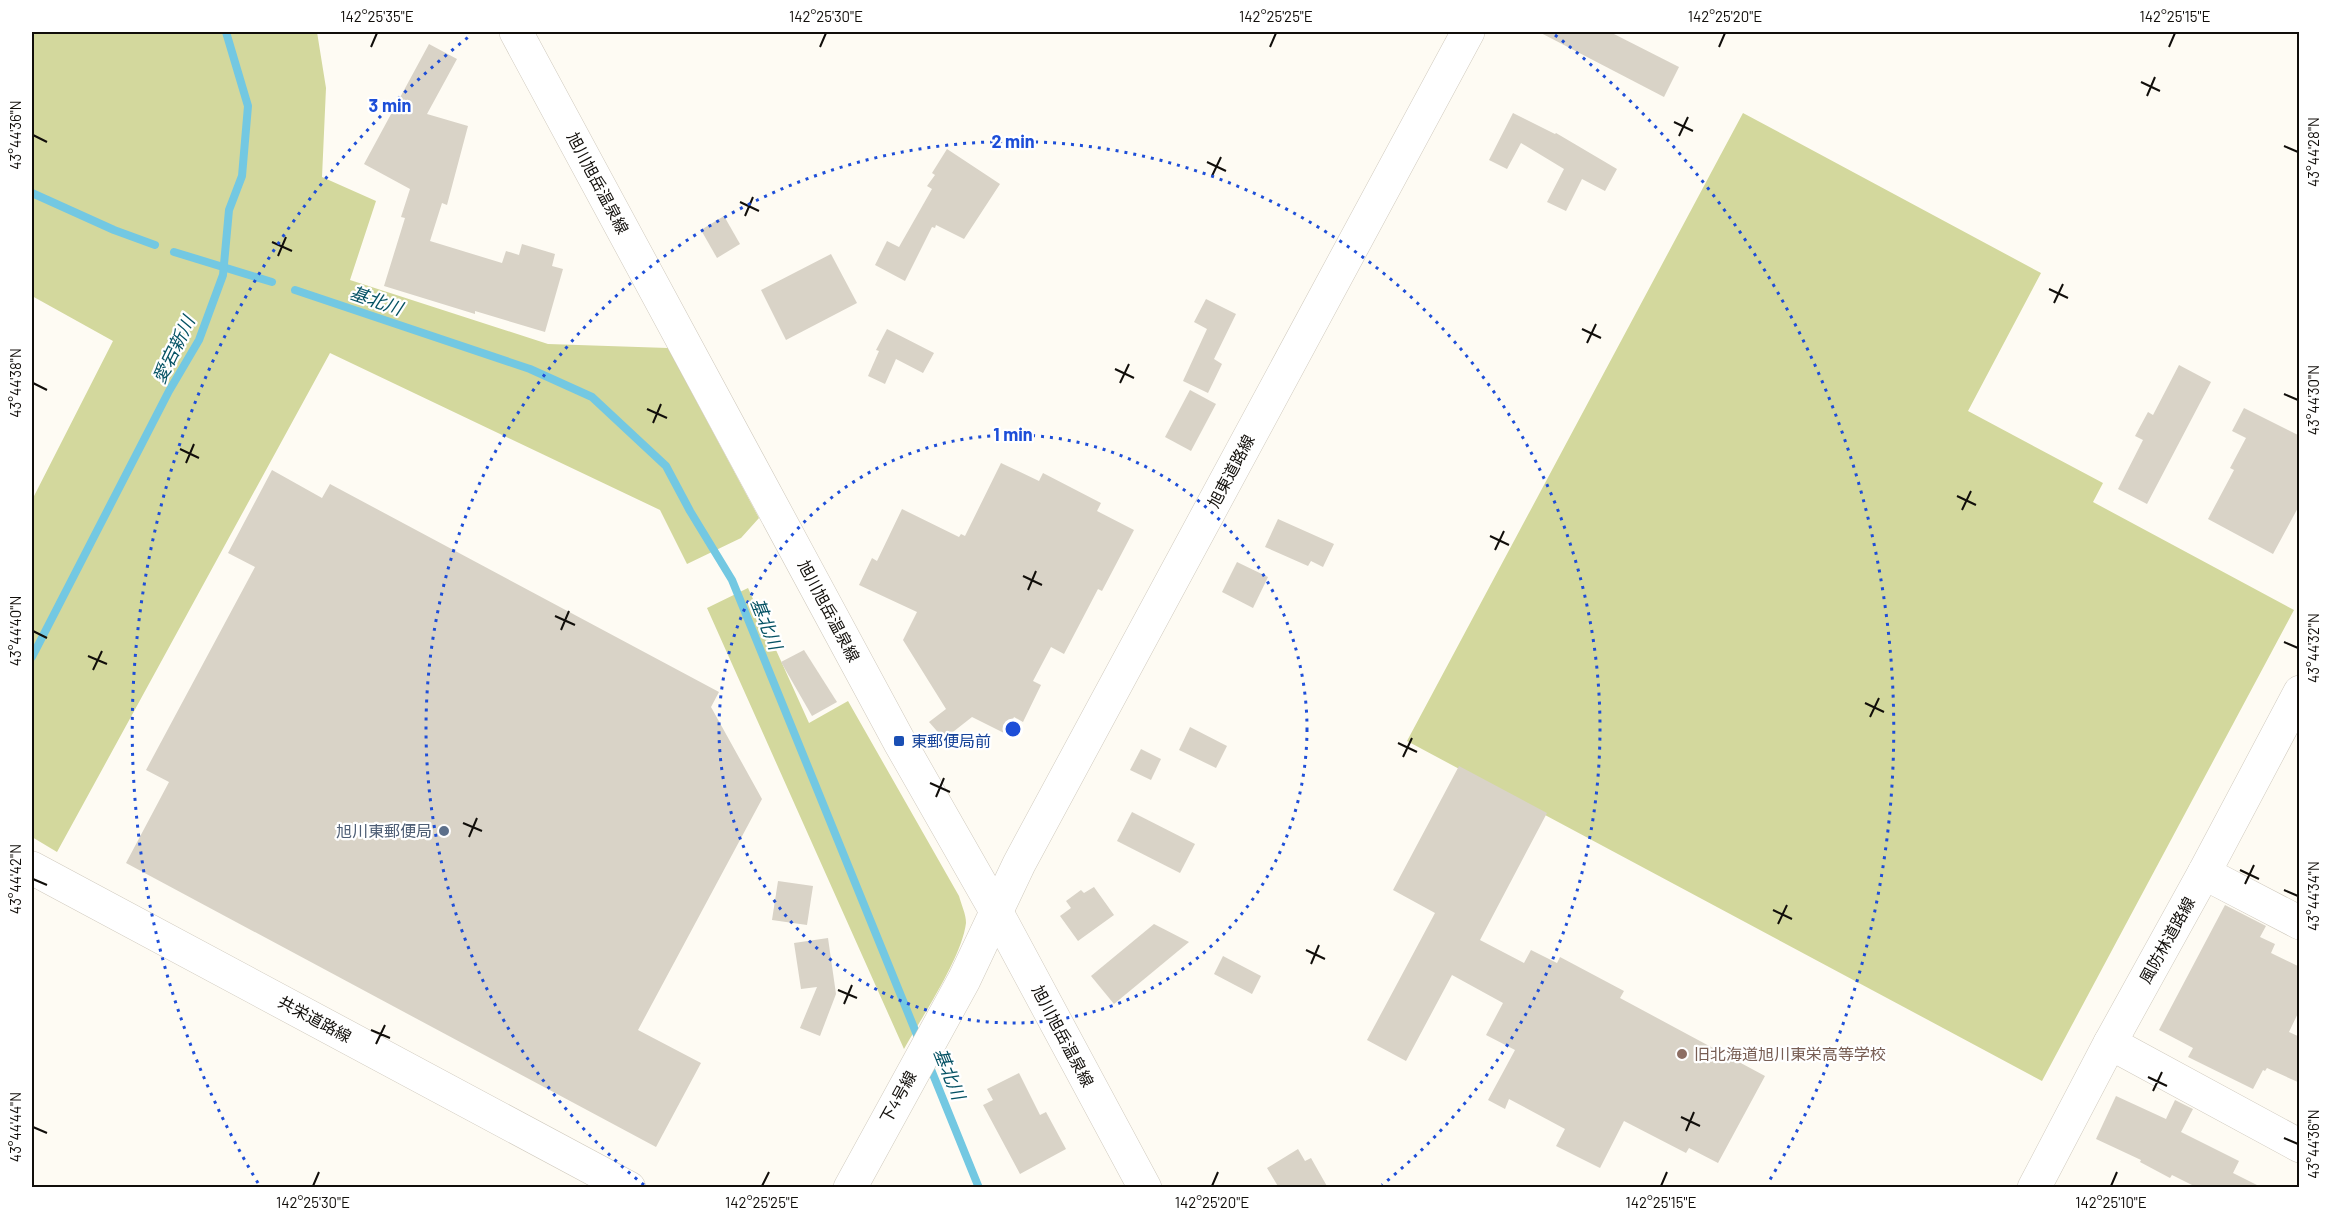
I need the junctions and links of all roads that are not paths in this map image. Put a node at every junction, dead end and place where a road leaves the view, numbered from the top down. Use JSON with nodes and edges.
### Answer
{"nodes":[{"id":1,"x":516,"y":32,"type":"edge"},
{"id":2,"x":1468,"y":32,"type":"edge"},
{"id":3,"x":2300,"y":692,"type":"edge"},
{"id":4,"x":32,"y":868,"type":"edge"},
{"id":5,"x":2205,"y":873,"type":"junction"},
{"id":6,"x":996,"y":911,"type":"junction"},
{"id":7,"x":2300,"y":923,"type":"edge"},
{"id":8,"x":2110,"y":1042,"type":"junction"},
{"id":9,"x":2300,"y":1146,"type":"edge"},
{"id":10,"x":629,"y":1188,"type":"edge"},
{"id":11,"x":850,"y":1188,"type":"edge"},
{"id":12,"x":1145,"y":1188,"type":"edge"},
{"id":13,"x":2034,"y":1188,"type":"edge"}],
"edges":[{"from":1,"to":6,"type":"street","name":"旭川旭岳温泉線"},
{"from":2,"to":6,"type":"street","name":"旭東道路線"},
{"from":3,"to":5,"type":"street","name":"風防林道路線"},
{"from":4,"to":10,"type":"street","name":"共栄道路線"},
{"from":5,"to":7,"type":"street"},
{"from":5,"to":8,"type":"street","name":"風防林道路線"},
{"from":6,"to":11,"type":"street","name":"下4号線"},
{"from":6,"to":12,"type":"street","name":"旭川旭岳温泉線"},
{"from":8,"to":9,"type":"street"},
{"from":8,"to":13,"type":"street","name":"風防林道路線"}]}
